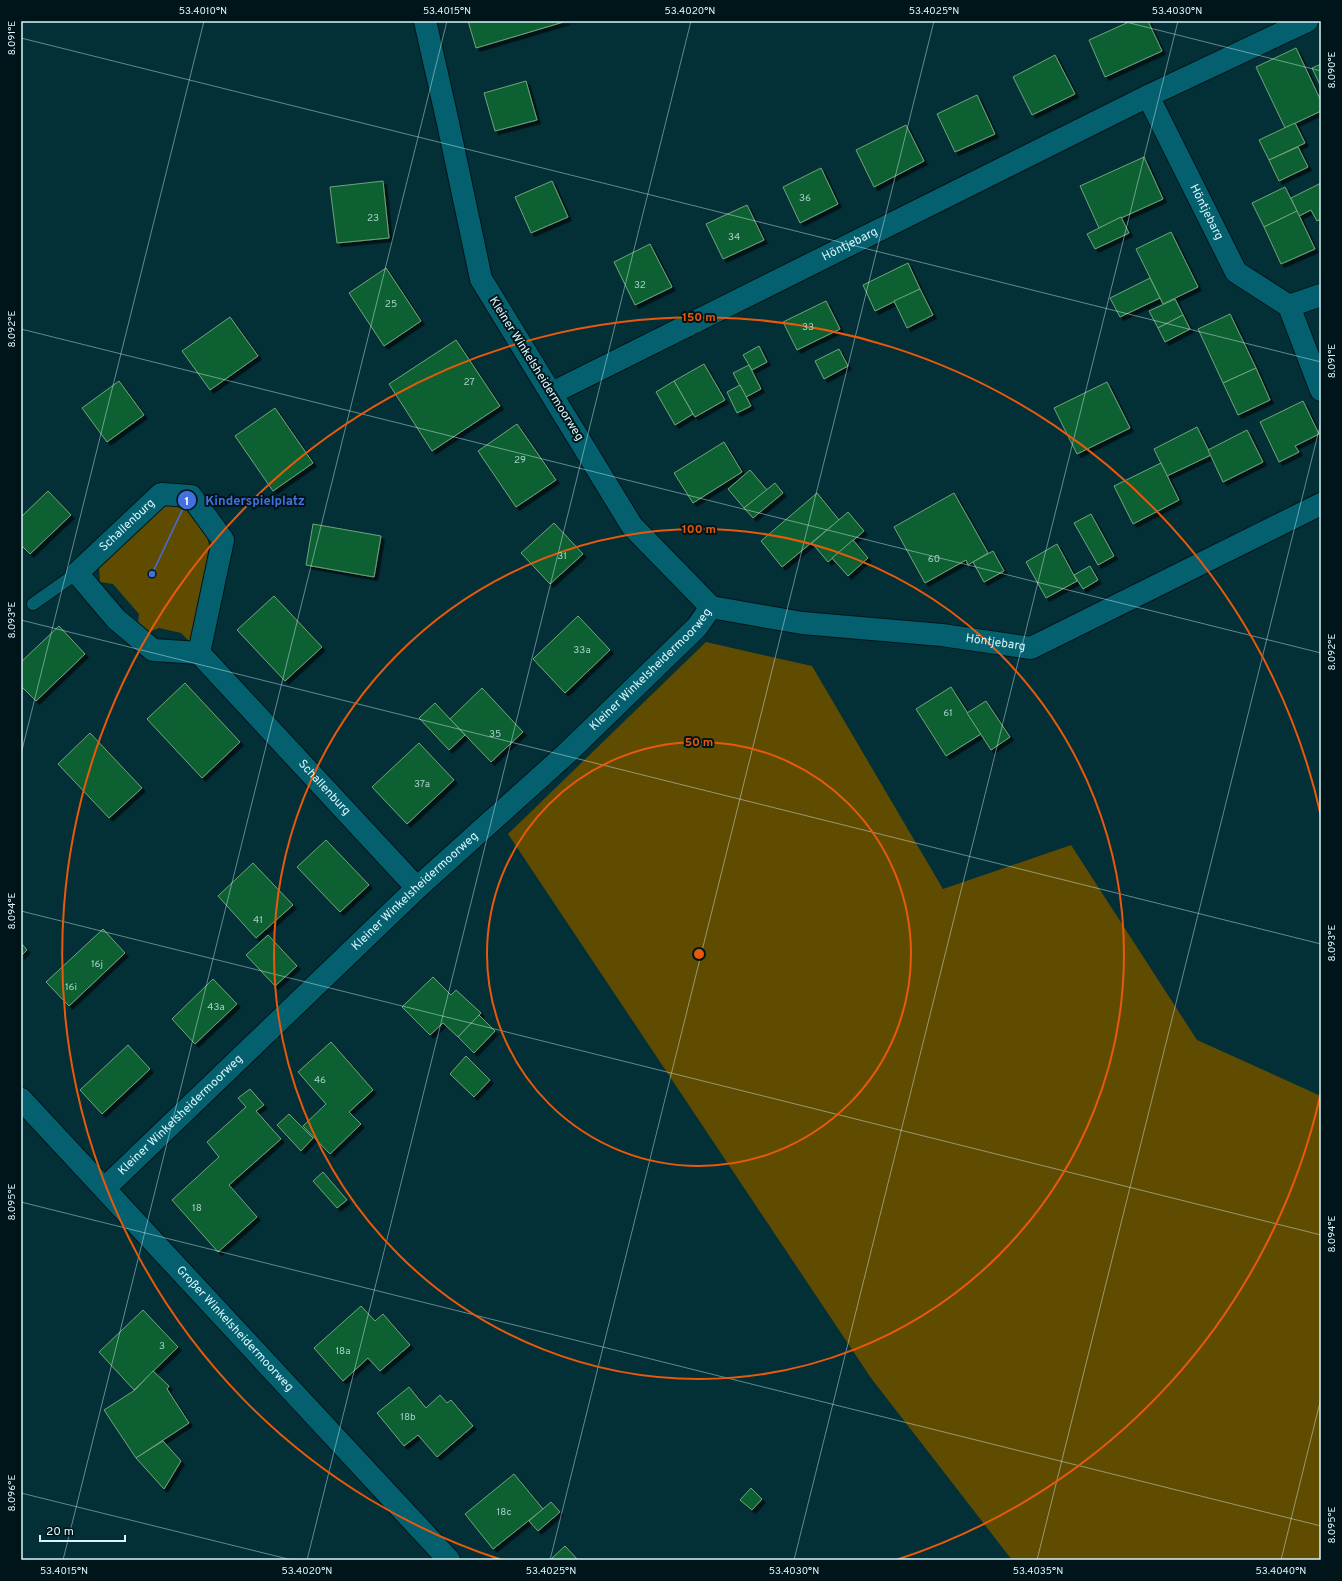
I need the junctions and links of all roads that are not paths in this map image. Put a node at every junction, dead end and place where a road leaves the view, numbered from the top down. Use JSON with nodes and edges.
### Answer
{"nodes":[{"id":1,"x":424,"y":21,"type":"edge"},
{"id":2,"x":1307,"y":21,"type":"edge"},
{"id":3,"x":1148,"y":96,"type":"junction"},
{"id":4,"x":1321,"y":295,"type":"edge"},
{"id":5,"x":1289,"y":306,"type":"junction"},
{"id":6,"x":1321,"y":390,"type":"edge"},
{"id":7,"x":552,"y":393,"type":"junction"},
{"id":8,"x":1321,"y":504,"type":"edge"},
{"id":9,"x":77,"y":572,"type":"junction"},
{"id":10,"x":33,"y":604,"type":"dead end"},
{"id":11,"x":711,"y":607,"type":"junction"},
{"id":12,"x":199,"y":653,"type":"junction"},
{"id":13,"x":417,"y":888,"type":"junction"},
{"id":14,"x":21,"y":1098,"type":"edge"},
{"id":15,"x":105,"y":1188,"type":"junction"},
{"id":16,"x":449,"y":1560,"type":"edge"}],
"edges":[{"from":1,"to":7,"type":"street","name":"Kleiner Winkelsheidermoorweg"},
{"from":2,"to":3,"type":"street","name":"Höntjebarg"},
{"from":3,"to":5,"type":"street","name":"Höntjebarg"},
{"from":3,"to":7,"type":"street","name":"Höntjebarg"},
{"from":4,"to":5,"type":"street"},
{"from":5,"to":6,"type":"street"},
{"from":7,"to":11,"type":"street","name":"Kleiner Winkelsheidermoorweg"},
{"from":8,"to":11,"type":"street","name":"Höntjebarg"},
{"from":9,"to":10,"type":"lane"},
{"from":9,"to":12,"type":"street"},
{"from":9,"to":12,"type":"street","name":"Schallenburg"},
{"from":11,"to":13,"type":"street","name":"Kleiner Winkelsheidermoorweg"},
{"from":12,"to":13,"type":"street","name":"Schallenburg"},
{"from":13,"to":15,"type":"street","name":"Kleiner Winkelsheidermoorweg"},
{"from":14,"to":15,"type":"street","name":"Großer Winkelsheidermoorweg"},
{"from":15,"to":16,"type":"street","name":"Großer Winkelsheidermoorweg"}]}
